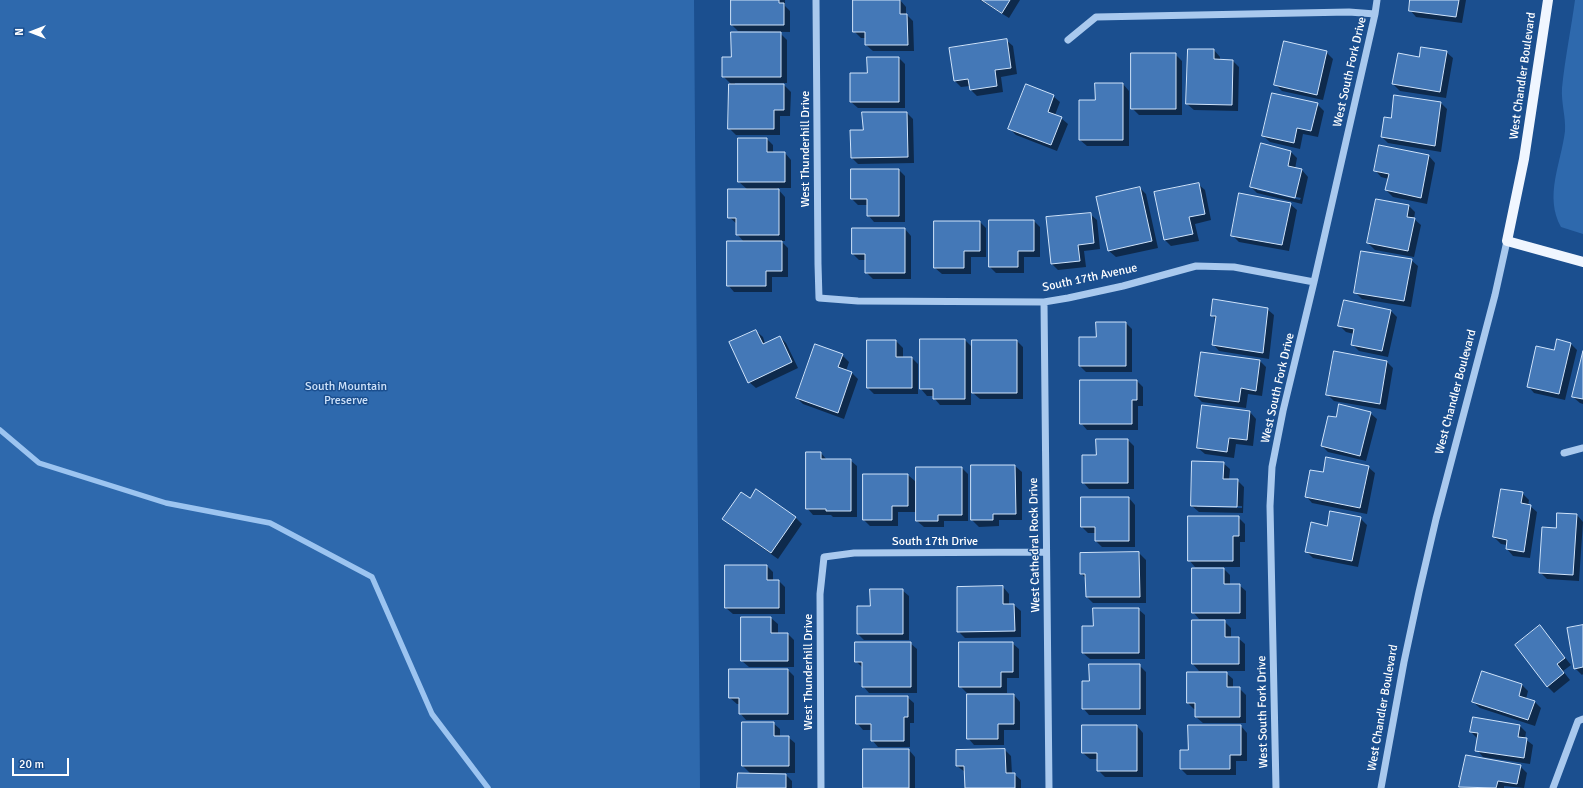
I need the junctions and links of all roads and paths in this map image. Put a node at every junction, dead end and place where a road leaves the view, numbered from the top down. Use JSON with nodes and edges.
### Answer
{"nodes":[{"id":1,"x":816,"y":0,"type":"edge"},
{"id":2,"x":1376,"y":0,"type":"edge"},
{"id":3,"x":1548,"y":0,"type":"edge"},
{"id":4,"x":1375,"y":14,"type":"junction"},
{"id":5,"x":1068,"y":40,"type":"dead end"},
{"id":6,"x":1507,"y":242,"type":"junction"},
{"id":7,"x":1583,"y":262,"type":"edge"},
{"id":8,"x":1314,"y":282,"type":"junction"},
{"id":9,"x":819,"y":298,"type":"joint"},
{"id":10,"x":1044,"y":302,"type":"junction"},
{"id":11,"x":1583,"y":448,"type":"edge"},
{"id":12,"x":1564,"y":453,"type":"dead end"},
{"id":13,"x":1046,"y":552,"type":"junction"},
{"id":14,"x":824,"y":557,"type":"joint"},
{"id":15,"x":1581,"y":720,"type":"edge"},
{"id":16,"x":821,"y":788,"type":"edge"},
{"id":17,"x":1049,"y":788,"type":"edge"},
{"id":18,"x":1276,"y":788,"type":"edge"},
{"id":19,"x":1381,"y":788,"type":"edge"},
{"id":20,"x":1553,"y":788,"type":"edge"}],
"edges":[{"from":1,"to":9,"type":"street","name":"West Thunderhill Drive"},
{"from":2,"to":4,"type":"street","name":"West South Fork Drive"},
{"from":3,"to":6,"type":"main road","name":"West Chandler Boulevard"},
{"from":4,"to":5,"type":"street"},
{"from":4,"to":8,"type":"street","name":"West South Fork Drive"},
{"from":6,"to":7,"type":"main road"},
{"from":6,"to":19,"type":"street","name":"West Chandler Boulevard"},
{"from":8,"to":10,"type":"street","name":"South 17th Avenue"},
{"from":8,"to":18,"type":"street","name":"West South Fork Drive"},
{"from":9,"to":10,"type":"street","name":"South 17th Avenue"},
{"from":10,"to":13,"type":"street","name":"West Cathedral Rock Drive"},
{"from":11,"to":12,"type":"street"},
{"from":13,"to":14,"type":"street","name":"South 17th Drive"},
{"from":13,"to":17,"type":"street","name":"West Cathedral Rock Drive"},
{"from":14,"to":16,"type":"street","name":"West Thunderhill Drive"},
{"from":15,"to":20,"type":"street"}]}
